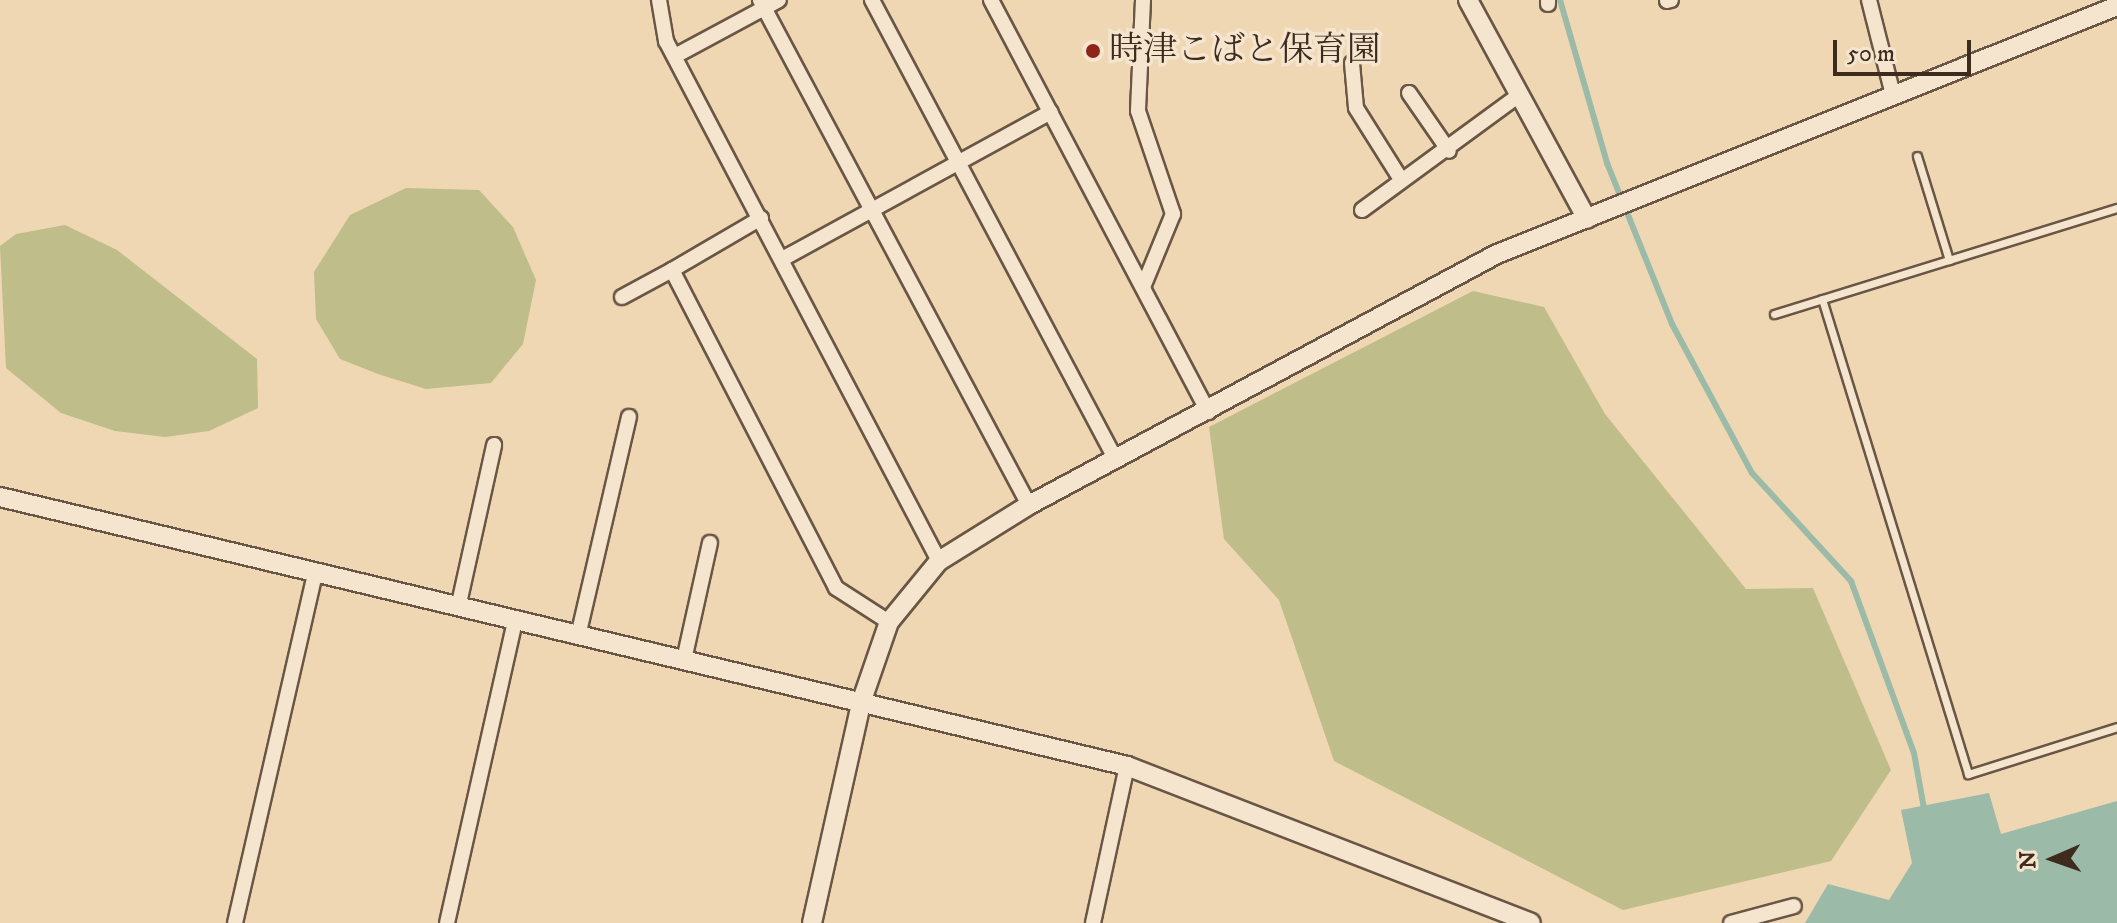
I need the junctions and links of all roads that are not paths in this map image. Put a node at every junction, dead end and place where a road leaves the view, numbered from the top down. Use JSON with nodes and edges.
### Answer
{"nodes":[{"id":1,"x":659,"y":0,"type":"edge"},
{"id":2,"x":779,"y":0,"type":"edge"},
{"id":3,"x":872,"y":0,"type":"edge"},
{"id":4,"x":991,"y":0,"type":"edge"},
{"id":5,"x":1143,"y":0,"type":"edge"},
{"id":6,"x":1468,"y":0,"type":"edge"},
{"id":7,"x":1869,"y":0,"type":"edge"},
{"id":8,"x":762,"y":4,"type":"edge"},
{"id":9,"x":2117,"y":6,"type":"edge"},
{"id":10,"x":675,"y":56,"type":"junction"},
{"id":11,"x":1352,"y":63,"type":"dead end"},
{"id":12,"x":1409,"y":93,"type":"dead end"},
{"id":13,"x":1519,"y":95,"type":"junction"},
{"id":14,"x":1893,"y":95,"type":"junction"},
{"id":15,"x":1051,"y":112,"type":"junction"},
{"id":16,"x":1449,"y":151,"type":"junction"},
{"id":17,"x":1917,"y":156,"type":"dead end"},
{"id":18,"x":960,"y":165,"type":"junction"},
{"id":19,"x":1400,"y":178,"type":"junction"},
{"id":20,"x":2117,"y":208,"type":"edge"},
{"id":21,"x":1362,"y":210,"type":"dead end"},
{"id":22,"x":873,"y":211,"type":"junction"},
{"id":23,"x":761,"y":218,"type":"junction"},
{"id":24,"x":1587,"y":219,"type":"junction"},
{"id":25,"x":784,"y":258,"type":"junction"},
{"id":26,"x":1949,"y":260,"type":"junction"},
{"id":27,"x":672,"y":270,"type":"junction"},
{"id":28,"x":1143,"y":287,"type":"junction"},
{"id":29,"x":622,"y":297,"type":"dead end"},
{"id":30,"x":1822,"y":299,"type":"junction"},
{"id":31,"x":1774,"y":314,"type":"dead end"},
{"id":32,"x":1208,"y":412,"type":"junction"},
{"id":33,"x":629,"y":417,"type":"dead end"},
{"id":34,"x":494,"y":445,"type":"dead end"},
{"id":35,"x":1116,"y":460,"type":"junction"},
{"id":36,"x":0,"y":497,"type":"edge"},
{"id":37,"x":1029,"y":505,"type":"junction"},
{"id":38,"x":710,"y":543,"type":"dead end"},
{"id":39,"x":939,"y":561,"type":"junction"},
{"id":40,"x":315,"y":574,"type":"junction"},
{"id":41,"x":458,"y":608,"type":"junction"},
{"id":42,"x":515,"y":622,"type":"junction"},
{"id":43,"x":889,"y":622,"type":"junction"},
{"id":44,"x":578,"y":636,"type":"junction"},
{"id":45,"x":684,"y":660,"type":"junction"},
{"id":46,"x":862,"y":700,"type":"junction"},
{"id":47,"x":2117,"y":727,"type":"edge"},
{"id":48,"x":1127,"y":766,"type":"junction"},
{"id":49,"x":1794,"y":906,"type":"dead end"},
{"id":50,"x":235,"y":923,"type":"edge"},
{"id":51,"x":447,"y":923,"type":"edge"},
{"id":52,"x":812,"y":923,"type":"edge"},
{"id":53,"x":1093,"y":923,"type":"edge"},
{"id":54,"x":1531,"y":923,"type":"edge"},
{"id":55,"x":1731,"y":923,"type":"edge"}],
"edges":[{"from":1,"to":10,"type":"street"},
{"from":2,"to":8,"type":"street"},
{"from":3,"to":18,"type":"street"},
{"from":4,"to":15,"type":"street"},
{"from":5,"to":28,"type":"street"},
{"from":6,"to":13,"type":"street"},
{"from":7,"to":14,"type":"street"},
{"from":8,"to":10,"type":"street"},
{"from":8,"to":22,"type":"street"},
{"from":9,"to":14,"type":"street"},
{"from":10,"to":23,"type":"street"},
{"from":11,"to":19,"type":"street"},
{"from":12,"to":16,"type":"street"},
{"from":13,"to":16,"type":"street"},
{"from":13,"to":24,"type":"street"},
{"from":14,"to":24,"type":"street"},
{"from":15,"to":18,"type":"street"},
{"from":15,"to":28,"type":"street"},
{"from":16,"to":19,"type":"street"},
{"from":17,"to":26,"type":"lane"},
{"from":18,"to":22,"type":"street"},
{"from":18,"to":35,"type":"street"},
{"from":19,"to":21,"type":"street"},
{"from":20,"to":26,"type":"lane"},
{"from":22,"to":25,"type":"street"},
{"from":22,"to":37,"type":"street"},
{"from":23,"to":25,"type":"street"},
{"from":23,"to":27,"type":"street"},
{"from":24,"to":32,"type":"street"},
{"from":25,"to":39,"type":"street"},
{"from":26,"to":30,"type":"lane"},
{"from":27,"to":29,"type":"street"},
{"from":27,"to":43,"type":"street"},
{"from":28,"to":32,"type":"street"},
{"from":30,"to":31,"type":"lane"},
{"from":30,"to":47,"type":"lane"},
{"from":32,"to":35,"type":"street"},
{"from":33,"to":44,"type":"street"},
{"from":34,"to":41,"type":"street"},
{"from":35,"to":37,"type":"street"},
{"from":36,"to":40,"type":"street"},
{"from":37,"to":39,"type":"street"},
{"from":38,"to":45,"type":"street"},
{"from":39,"to":43,"type":"street"},
{"from":40,"to":41,"type":"street"},
{"from":40,"to":50,"type":"street"},
{"from":41,"to":42,"type":"street"},
{"from":42,"to":44,"type":"street"},
{"from":42,"to":51,"type":"street"},
{"from":43,"to":46,"type":"street"},
{"from":44,"to":45,"type":"street"},
{"from":45,"to":46,"type":"street"},
{"from":46,"to":48,"type":"street"},
{"from":46,"to":52,"type":"street"},
{"from":48,"to":53,"type":"street"},
{"from":48,"to":54,"type":"street"},
{"from":49,"to":55,"type":"street"}]}
